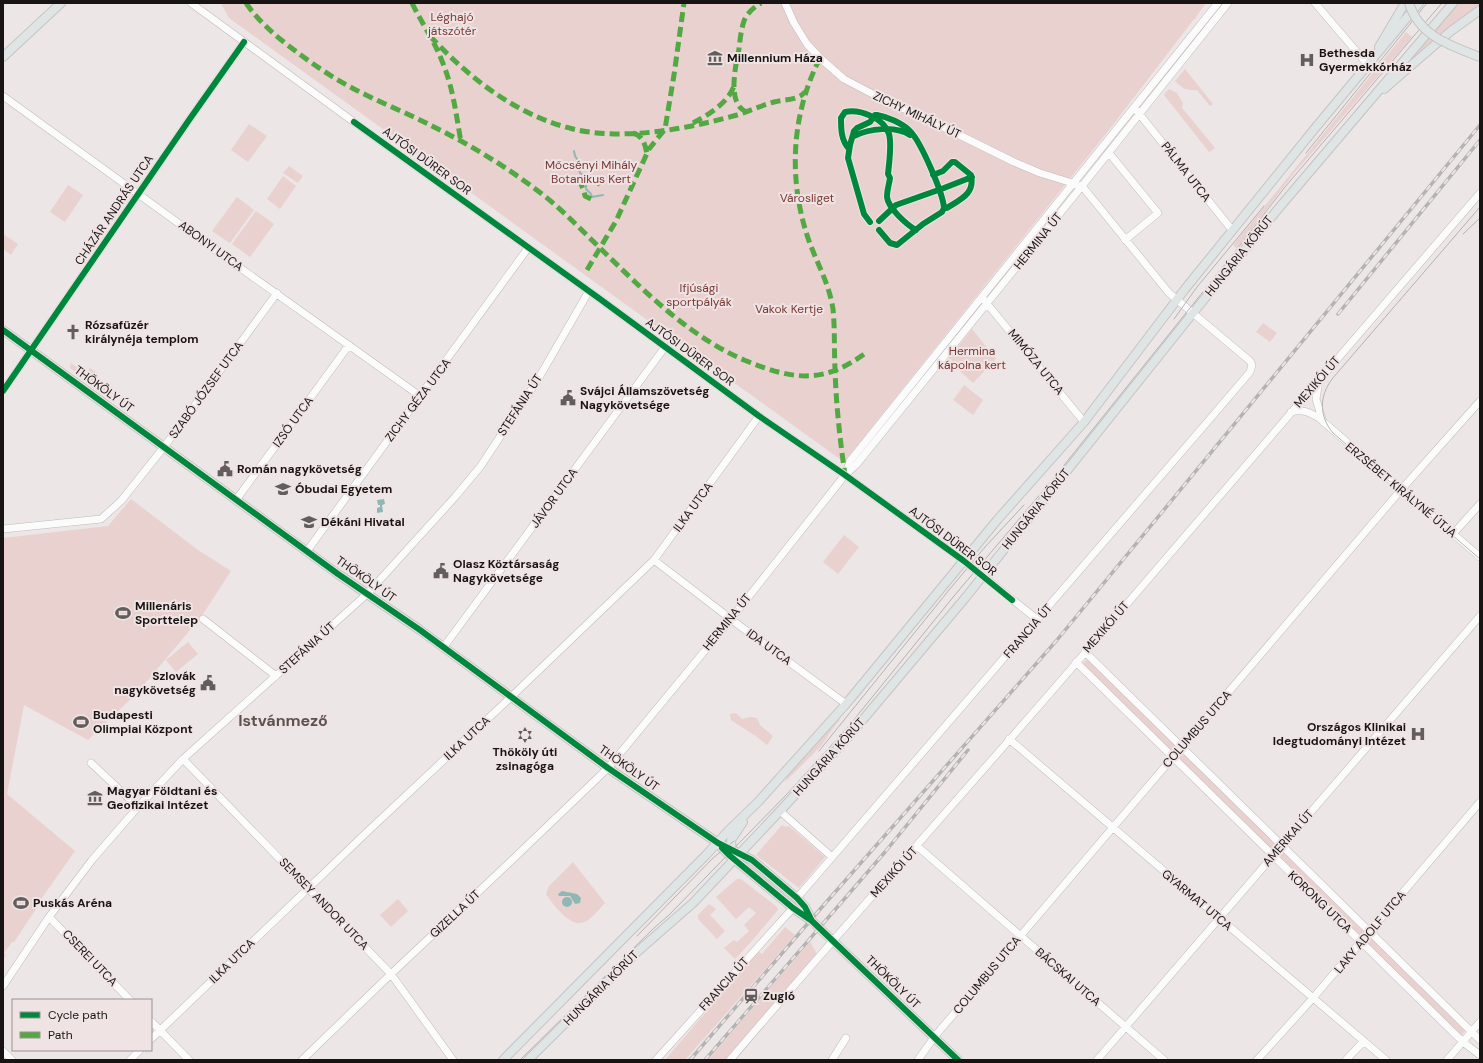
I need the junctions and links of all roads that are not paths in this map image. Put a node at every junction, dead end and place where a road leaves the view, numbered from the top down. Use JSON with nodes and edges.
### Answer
{"nodes":[{"id":1,"x":61,"y":3,"type":"edge"},
{"id":2,"x":191,"y":3,"type":"edge"},
{"id":3,"x":785,"y":3,"type":"edge"},
{"id":4,"x":1218,"y":3,"type":"edge"},
{"id":5,"x":1228,"y":3,"type":"edge"},
{"id":6,"x":1315,"y":3,"type":"edge"},
{"id":7,"x":1405,"y":3,"type":"edge"},
{"id":8,"x":1409,"y":3,"type":"edge"},
{"id":9,"x":1419,"y":3,"type":"edge"},
{"id":10,"x":1453,"y":3,"type":"edge"},
{"id":11,"x":1480,"y":10,"type":"edge"},
{"id":12,"x":1480,"y":14,"type":"edge"},
{"id":13,"x":1469,"y":18,"type":"junction"},
{"id":14,"x":244,"y":42,"type":"junction"},
{"id":15,"x":3,"y":57,"type":"edge"},
{"id":16,"x":1480,"y":57,"type":"edge"},
{"id":17,"x":1370,"y":63,"type":"junction"},
{"id":18,"x":3,"y":96,"type":"edge"},
{"id":19,"x":1134,"y":108,"type":"junction"},
{"id":20,"x":1362,"y":110,"type":"junction"},
{"id":21,"x":1140,"y":114,"type":"junction"},
{"id":22,"x":1109,"y":153,"type":"junction"},
{"id":23,"x":1074,"y":183,"type":"junction"},
{"id":24,"x":1082,"y":186,"type":"junction"},
{"id":25,"x":1480,"y":193,"type":"edge"},
{"id":26,"x":139,"y":194,"type":"junction"},
{"id":27,"x":1232,"y":230,"type":"junction"},
{"id":28,"x":1125,"y":240,"type":"junction"},
{"id":29,"x":528,"y":248,"type":"junction"},
{"id":30,"x":589,"y":291,"type":"junction"},
{"id":31,"x":277,"y":293,"type":"junction"},
{"id":32,"x":981,"y":298,"type":"junction"},
{"id":33,"x":1176,"y":299,"type":"junction"},
{"id":34,"x":987,"y":303,"type":"junction"},
{"id":35,"x":1193,"y":313,"type":"junction"},
{"id":36,"x":3,"y":330,"type":"edge"},
{"id":37,"x":349,"y":344,"type":"junction"},
{"id":38,"x":665,"y":347,"type":"junction"},
{"id":39,"x":31,"y":351,"type":"junction"},
{"id":40,"x":1319,"y":380,"type":"junction"},
{"id":41,"x":3,"y":392,"type":"edge"},
{"id":42,"x":420,"y":396,"type":"junction"},
{"id":43,"x":1480,"y":401,"type":"edge"},
{"id":44,"x":1291,"y":412,"type":"junction"},
{"id":45,"x":759,"y":416,"type":"junction"},
{"id":46,"x":1084,"y":422,"type":"junction"},
{"id":47,"x":1323,"y":422,"type":"junction"},
{"id":48,"x":164,"y":447,"type":"junction"},
{"id":49,"x":845,"y":475,"type":"junction"},
{"id":50,"x":1401,"y":490,"type":"junction"},
{"id":51,"x":236,"y":500,"type":"junction"},
{"id":52,"x":1480,"y":504,"type":"edge"},
{"id":53,"x":3,"y":529,"type":"edge"},
{"id":54,"x":1453,"y":534,"type":"junction"},
{"id":55,"x":306,"y":551,"type":"junction"},
{"id":56,"x":1480,"y":557,"type":"edge"},
{"id":57,"x":654,"y":560,"type":"junction"},
{"id":58,"x":964,"y":561,"type":"junction"},
{"id":59,"x":982,"y":575,"type":"junction"},
{"id":60,"x":367,"y":594,"type":"junction"},
{"id":61,"x":1480,"y":616,"type":"edge"},
{"id":62,"x":203,"y":619,"type":"dead end"},
{"id":63,"x":731,"y":619,"type":"junction"},
{"id":64,"x":1038,"y":620,"type":"junction"},
{"id":65,"x":443,"y":648,"type":"junction"},
{"id":66,"x":1085,"y":652,"type":"junction"},
{"id":67,"x":1076,"y":662,"type":"junction"},
{"id":68,"x":276,"y":676,"type":"junction"},
{"id":69,"x":511,"y":697,"type":"junction"},
{"id":70,"x":846,"y":704,"type":"junction"},
{"id":71,"x":1009,"y":739,"type":"junction"},
{"id":72,"x":1181,"y":747,"type":"junction"},
{"id":73,"x":1172,"y":757,"type":"junction"},
{"id":74,"x":183,"y":759,"type":"junction"},
{"id":75,"x":90,"y":763,"type":"dead end"},
{"id":76,"x":608,"y":768,"type":"junction"},
{"id":77,"x":758,"y":802,"type":"junction"},
{"id":78,"x":1480,"y":802,"type":"edge"},
{"id":79,"x":138,"y":807,"type":"junction"},
{"id":80,"x":780,"y":811,"type":"junction"},
{"id":81,"x":1113,"y":828,"type":"junction"},
{"id":82,"x":718,"y":843,"type":"junction"},
{"id":83,"x":917,"y":846,"type":"junction"},
{"id":84,"x":1282,"y":846,"type":"junction"},
{"id":85,"x":731,"y":849,"type":"junction"},
{"id":86,"x":1273,"y":856,"type":"junction"},
{"id":87,"x":737,"y":857,"type":"junction"},
{"id":88,"x":832,"y":857,"type":"junction"},
{"id":89,"x":309,"y":888,"type":"junction"},
{"id":90,"x":797,"y":898,"type":"junction"},
{"id":91,"x":792,"y":908,"type":"junction"},
{"id":92,"x":49,"y":917,"type":"junction"},
{"id":93,"x":1219,"y":918,"type":"junction"},
{"id":94,"x":812,"y":921,"type":"junction"},
{"id":95,"x":1370,"y":932,"type":"junction"},
{"id":96,"x":1021,"y":936,"type":"junction"},
{"id":97,"x":833,"y":940,"type":"junction"},
{"id":98,"x":1361,"y":942,"type":"junction"},
{"id":99,"x":391,"y":974,"type":"junction"},
{"id":100,"x":3,"y":986,"type":"edge"},
{"id":101,"x":1313,"y":998,"type":"junction"},
{"id":102,"x":129,"y":999,"type":"edge"},
{"id":103,"x":152,"y":1022,"type":"edge"},
{"id":104,"x":1480,"y":1022,"type":"edge"},
{"id":105,"x":1126,"y":1026,"type":"junction"},
{"id":106,"x":160,"y":1030,"type":"junction"},
{"id":107,"x":1472,"y":1032,"type":"junction"},
{"id":108,"x":934,"y":1037,"type":"junction"},
{"id":109,"x":152,"y":1038,"type":"edge"},
{"id":110,"x":846,"y":1038,"type":"dead end"},
{"id":111,"x":1480,"y":1040,"type":"edge"},
{"id":112,"x":1364,"y":1041,"type":"junction"},
{"id":113,"x":1463,"y":1042,"type":"junction"},
{"id":114,"x":3,"y":1051,"type":"edge"},
{"id":115,"x":139,"y":1051,"type":"edge"},
{"id":116,"x":1480,"y":1055,"type":"edge"},
{"id":117,"x":12,"y":1060,"type":"edge"},
{"id":118,"x":130,"y":1060,"type":"edge"},
{"id":119,"x":189,"y":1060,"type":"edge"},
{"id":120,"x":302,"y":1060,"type":"edge"},
{"id":121,"x":452,"y":1060,"type":"edge"},
{"id":122,"x":503,"y":1060,"type":"edge"},
{"id":123,"x":528,"y":1060,"type":"edge"},
{"id":124,"x":656,"y":1060,"type":"edge"},
{"id":125,"x":730,"y":1060,"type":"edge"},
{"id":126,"x":832,"y":1060,"type":"edge"},
{"id":127,"x":918,"y":1060,"type":"edge"},
{"id":128,"x":958,"y":1060,"type":"edge"},
{"id":129,"x":1097,"y":1060,"type":"edge"},
{"id":130,"x":1164,"y":1060,"type":"edge"},
{"id":131,"x":1257,"y":1060,"type":"edge"},
{"id":132,"x":1346,"y":1060,"type":"edge"},
{"id":133,"x":1386,"y":1060,"type":"edge"},
{"id":134,"x":1447,"y":1060,"type":"edge"}],
"edges":[{"from":1,"to":15,"type":"main road"},
{"from":2,"to":14,"type":"street","name":"AJTÓSI DÜRER SOR"},
{"from":3,"to":23,"type":"street","name":"ZICHY MIHÁLY ÚT"},
{"from":4,"to":19,"type":"street","name":"HERMINA ÚT"},
{"from":5,"to":21,"type":"street","name":"HERMINA ÚT"},
{"from":6,"to":17,"type":"street"},
{"from":7,"to":17,"type":"main road"},
{"from":8,"to":16,"type":"main road","bridge":true},
{"from":9,"to":17,"type":"main road","name":"HUNGÁRIA KÖRÚT"},
{"from":10,"to":20,"type":"main road","name":"HUNGÁRIA KÖRÚT"},
{"from":11,"to":13,"type":"main road"},
{"from":12,"to":13,"type":"main road"},
{"from":13,"to":20,"type":"main road"},
{"from":14,"to":26,"type":"street","name":"CHÁZÁR ANDRÁS UTCA"},
{"from":14,"to":29,"type":"street","name":"AJTÓSI DÜRER SOR"},
{"from":17,"to":27,"type":"main road","name":"HUNGÁRIA KÖRÚT"},
{"from":18,"to":26,"type":"street","name":"ABONYI UTCA"},
{"from":19,"to":21,"type":"street","name":"PÁLMA UTCA"},
{"from":19,"to":23,"type":"street","name":"HERMINA ÚT"},
{"from":20,"to":35,"type":"main road","name":"HUNGÁRIA KÖRÚT"},
{"from":21,"to":22,"type":"street","name":"HERMINA ÚT"},
{"from":21,"to":27,"type":"street","name":"PÁLMA UTCA"},
{"from":22,"to":24,"type":"street","name":"HERMINA ÚT"},
{"from":22,"to":28,"type":"street"},
{"from":23,"to":24,"type":"street","name":"ZICHY MIHÁLY ÚT"},
{"from":23,"to":32,"type":"street","name":"HERMINA ÚT"},
{"from":24,"to":28,"type":"street"},
{"from":24,"to":34,"type":"street","name":"HERMINA ÚT"},
{"from":25,"to":40,"type":"street","name":"MEXIKÓI ÚT"},
{"from":26,"to":31,"type":"street","name":"ABONYI UTCA"},
{"from":26,"to":39,"type":"street","name":"CHÁZÁR ANDRÁS UTCA"},
{"from":27,"to":33,"type":"main road","name":"HUNGÁRIA KÖRÚT"},
{"from":28,"to":33,"type":"street"},
{"from":29,"to":30,"type":"street","name":"AJTÓSI DÜRER SOR"},
{"from":29,"to":42,"type":"street","name":"ZICHY GÉZA UTCA"},
{"from":30,"to":38,"type":"street","name":"AJTÓSI DÜRER SOR"},
{"from":30,"to":60,"type":"street","name":"STEFÁNIA ÚT"},
{"from":31,"to":37,"type":"street","name":"ABONYI UTCA"},
{"from":31,"to":48,"type":"street","name":"SZABÓ JÓZSEF UTCA"},
{"from":32,"to":34,"type":"street","name":"MIMÓZA UTCA"},
{"from":32,"to":49,"type":"street","name":"HERMINA ÚT"},
{"from":33,"to":35,"type":"street"},
{"from":33,"to":46,"type":"main road","name":"HUNGÁRIA KÖRÚT"},
{"from":34,"to":46,"type":"street","name":"MIMÓZA UTCA"},
{"from":34,"to":49,"type":"street","name":"HERMINA ÚT"},
{"from":35,"to":59,"type":"main road","name":"HUNGÁRIA KÖRÚT"},
{"from":35,"to":64,"type":"street","name":"FRANCIA ÚT"},
{"from":36,"to":39,"type":"main road","name":"THÖKÖLY ÚT"},
{"from":37,"to":42,"type":"street","name":"ABONYI UTCA"},
{"from":37,"to":51,"type":"street","name":"IZSÓ UTCA"},
{"from":38,"to":45,"type":"street","name":"AJTÓSI DÜRER SOR"},
{"from":38,"to":65,"type":"street","name":"JÁVOR UTCA"},
{"from":39,"to":41,"type":"street","name":"CHÁZÁR ANDRÁS UTCA"},
{"from":39,"to":48,"type":"main road","name":"THÖKÖLY ÚT"},
{"from":40,"to":44,"type":"street","name":"MEXIKÓI ÚT"},
{"from":40,"to":47,"type":"street"},
{"from":42,"to":55,"type":"street","name":"ZICHY GÉZA UTCA"},
{"from":43,"to":50,"type":"street","name":"COLUMBUS UTCA"},
{"from":44,"to":47,"type":"street","name":"ERZSÉBET KIRÁLYNÉ ÚTJA"},
{"from":44,"to":66,"type":"street","name":"MEXIKÓI ÚT"},
{"from":45,"to":49,"type":"street","name":"AJTÓSI DÜRER SOR"},
{"from":45,"to":57,"type":"street","name":"ILKA UTCA"},
{"from":46,"to":58,"type":"main road","name":"HUNGÁRIA KÖRÚT"},
{"from":47,"to":50,"type":"street","name":"ERZSÉBET KIRÁLYNÉ ÚTJA"},
{"from":48,"to":51,"type":"main road","name":"THÖKÖLY ÚT"},
{"from":48,"to":53,"type":"street","name":"SZABÓ JÓZSEF UTCA"},
{"from":49,"to":58,"type":"street","name":"AJTÓSI DÜRER SOR"},
{"from":49,"to":63,"type":"street","name":"HERMINA ÚT"},
{"from":50,"to":54,"type":"street","name":"ERZSÉBET KIRÁLYNÉ ÚTJA"},
{"from":50,"to":72,"type":"street","name":"COLUMBUS UTCA"},
{"from":51,"to":55,"type":"main road","name":"THÖKÖLY ÚT"},
{"from":52,"to":54,"type":"street"},
{"from":54,"to":56,"type":"street","name":"ERZSÉBET KIRÁLYNÉ ÚTJA"},
{"from":55,"to":60,"type":"main road","name":"THÖKÖLY ÚT"},
{"from":57,"to":63,"type":"street","name":"IDA UTCA"},
{"from":57,"to":69,"type":"street","name":"ILKA UTCA"},
{"from":58,"to":59,"type":"street","name":"AJTÓSI DÜRER SOR"},
{"from":58,"to":70,"type":"main road","name":"HUNGÁRIA KÖRÚT"},
{"from":59,"to":64,"type":"street","name":"AJTÓSI DÜRER SOR"},
{"from":59,"to":80,"type":"main road","name":"HUNGÁRIA KÖRÚT"},
{"from":60,"to":65,"type":"main road","name":"THÖKÖLY ÚT"},
{"from":60,"to":68,"type":"street","name":"STEFÁNIA ÚT"},
{"from":61,"to":84,"type":"street","name":"AMERIKAI ÚT"},
{"from":62,"to":68,"type":"street"},
{"from":63,"to":70,"type":"street","name":"IDA UTCA"},
{"from":63,"to":76,"type":"street","name":"HERMINA ÚT"},
{"from":64,"to":88,"type":"street","name":"FRANCIA ÚT"},
{"from":65,"to":69,"type":"main road","name":"THÖKÖLY ÚT"},
{"from":66,"to":67,"type":"street","name":"MEXIKÓI ÚT"},
{"from":66,"to":72,"type":"street","name":"KORONG UTCA"},
{"from":67,"to":71,"type":"street","name":"MEXIKÓI ÚT"},
{"from":67,"to":73,"type":"street","name":"KORONG UTCA"},
{"from":68,"to":74,"type":"street","name":"STEFÁNIA ÚT"},
{"from":69,"to":76,"type":"main road","name":"THÖKÖLY ÚT"},
{"from":69,"to":89,"type":"street","name":"ILKA UTCA"},
{"from":70,"to":77,"type":"main road","name":"HUNGÁRIA KÖRÚT"},
{"from":71,"to":81,"type":"street","name":"GYARMAT UTCA"},
{"from":71,"to":83,"type":"street","name":"MEXIKÓI ÚT"},
{"from":72,"to":73,"type":"street","name":"COLUMBUS UTCA"},
{"from":72,"to":84,"type":"street","name":"KORONG UTCA"},
{"from":73,"to":81,"type":"street","name":"COLUMBUS UTCA"},
{"from":73,"to":86,"type":"street","name":"KORONG UTCA"},
{"from":74,"to":79,"type":"street","name":"STEFÁNIA ÚT"},
{"from":74,"to":89,"type":"street","name":"SEMSEY ANDOR UTCA"},
{"from":75,"to":79,"type":"street"},
{"from":76,"to":82,"type":"main road","name":"THÖKÖLY ÚT"},
{"from":76,"to":99,"type":"street","name":"GIZELLA ÚT"},
{"from":77,"to":82,"type":"main road","name":"HUNGÁRIA KÖRÚT"},
{"from":77,"to":85,"type":"main road"},
{"from":78,"to":95,"type":"street","name":"LAKY ADOLF UTCA"},
{"from":79,"to":92,"type":"street","name":"STEFÁNIA ÚT"},
{"from":80,"to":87,"type":"main road","name":"HUNGÁRIA KÖRÚT"},
{"from":80,"to":88,"type":"street"},
{"from":81,"to":93,"type":"street","name":"GYARMAT UTCA"},
{"from":81,"to":96,"type":"street","name":"COLUMBUS UTCA"},
{"from":82,"to":85,"type":"main road","name":"THÖKÖLY ÚT"},
{"from":82,"to":87,"type":"main road","name":"THÖKÖLY ÚT"},
{"from":82,"to":122,"type":"main road","name":"HUNGÁRIA KÖRÚT"},
{"from":83,"to":96,"type":"street","name":"BÁCSKAI UTCA"},
{"from":83,"to":97,"type":"street","name":"MEXIKÓI ÚT"},
{"from":84,"to":86,"type":"street","name":"AMERIKAI ÚT"},
{"from":84,"to":95,"type":"street","name":"KORONG UTCA"},
{"from":85,"to":87,"type":"main road","name":"THÖKÖLY ÚT"},
{"from":86,"to":93,"type":"street","name":"AMERIKAI ÚT"},
{"from":86,"to":98,"type":"street","name":"KORONG UTCA"},
{"from":87,"to":90,"type":"main road","name":"THÖKÖLY ÚT"},
{"from":87,"to":91,"type":"main road","name":"THÖKÖLY ÚT"},
{"from":87,"to":123,"type":"main road","name":"HUNGÁRIA KÖRÚT"},
{"from":88,"to":90,"type":"street","name":"FRANCIA ÚT"},
{"from":89,"to":99,"type":"street","name":"SEMSEY ANDOR UTCA"},
{"from":89,"to":106,"type":"street","name":"ILKA UTCA"},
{"from":90,"to":94,"type":"main road","name":"THÖKÖLY ÚT"},
{"from":91,"to":94,"type":"main road","name":"THÖKÖLY ÚT"},
{"from":91,"to":124,"type":"street","name":"FRANCIA ÚT"},
{"from":92,"to":100,"type":"street","name":"STEFÁNIA ÚT"},
{"from":92,"to":102,"type":"street","name":"CSEREI UTCA"},
{"from":93,"to":101,"type":"street","name":"GYARMAT UTCA"},
{"from":93,"to":105,"type":"street","name":"AMERIKAI ÚT"},
{"from":94,"to":97,"type":"main road","name":"THÖKÖLY ÚT"},
{"from":95,"to":98,"type":"street","name":"LAKY ADOLF UTCA"},
{"from":95,"to":107,"type":"street","name":"KORONG UTCA"},
{"from":96,"to":105,"type":"street","name":"BÁCSKAI UTCA"},
{"from":96,"to":108,"type":"street","name":"COLUMBUS UTCA"},
{"from":97,"to":108,"type":"main road","name":"THÖKÖLY ÚT"},
{"from":97,"to":125,"type":"street","name":"MEXIKÓI ÚT"},
{"from":98,"to":101,"type":"street","name":"LAKY ADOLF UTCA"},
{"from":98,"to":113,"type":"street","name":"KORONG UTCA"},
{"from":99,"to":120,"type":"street","name":"GIZELLA ÚT"},
{"from":99,"to":121,"type":"street","name":"SEMSEY ANDOR UTCA"},
{"from":101,"to":112,"type":"street","name":"GYARMAT UTCA"},
{"from":101,"to":131,"type":"street","name":"LAKY ADOLF UTCA"},
{"from":103,"to":106,"type":"street"},
{"from":104,"to":107,"type":"street"},
{"from":105,"to":129,"type":"street","name":"AMERIKAI ÚT"},
{"from":105,"to":130,"type":"street","name":"BÁCSKAI UTCA"},
{"from":106,"to":109,"type":"street","name":"ILKA UTCA"},
{"from":106,"to":119,"type":"street"},
{"from":107,"to":111,"type":"street","name":"KORONG UTCA"},
{"from":107,"to":113,"type":"street"},
{"from":108,"to":127,"type":"street","name":"COLUMBUS UTCA"},
{"from":108,"to":128,"type":"main road","name":"THÖKÖLY ÚT"},
{"from":110,"to":126,"type":"street"},
{"from":112,"to":132,"type":"street"},
{"from":112,"to":133,"type":"street","name":"GYARMAT UTCA"},
{"from":113,"to":116,"type":"street","name":"KORONG UTCA"},
{"from":113,"to":134,"type":"street"},
{"from":114,"to":117,"type":"street"},
{"from":115,"to":118,"type":"street"}]}
